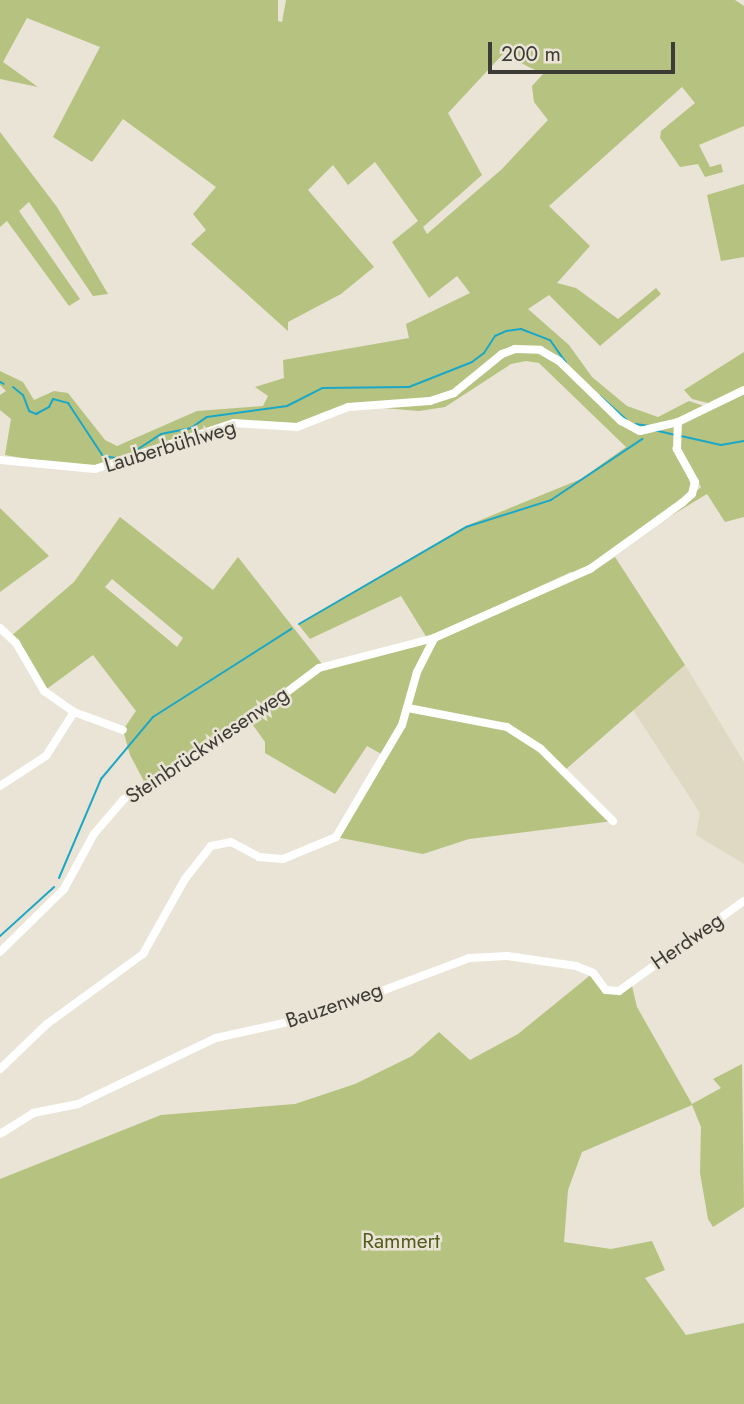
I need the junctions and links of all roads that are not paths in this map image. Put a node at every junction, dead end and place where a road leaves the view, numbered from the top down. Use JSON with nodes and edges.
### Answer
{"nodes":[{"id":1,"x":744,"y":390,"type":"edge"},
{"id":2,"x":678,"y":426,"type":"junction"},
{"id":3,"x":0,"y":460,"type":"edge"},
{"id":4,"x":0,"y":628,"type":"edge"},
{"id":5,"x":434,"y":638,"type":"junction"},
{"id":6,"x":408,"y":708,"type":"junction"},
{"id":7,"x":74,"y":712,"type":"junction"},
{"id":8,"x":123,"y":730,"type":"dead end"},
{"id":9,"x":0,"y":786,"type":"edge"},
{"id":10,"x":613,"y":821,"type":"dead end"},
{"id":11,"x":744,"y":901,"type":"edge"},
{"id":12,"x":0,"y":952,"type":"edge"},
{"id":13,"x":631,"y":982,"type":"joint"},
{"id":14,"x":0,"y":1069,"type":"edge"},
{"id":15,"x":0,"y":1134,"type":"edge"}],
"edges":[{"from":1,"to":2,"type":"street","name":"Lauberbühlweg"},
{"from":2,"to":3,"type":"street","name":"Lauberbühlweg"},
{"from":2,"to":5,"type":"street","name":"Steinbrückwiesenweg"},
{"from":4,"to":7,"type":"street"},
{"from":5,"to":6,"type":"street"},
{"from":5,"to":12,"type":"street","name":"Steinbrückwiesenweg"},
{"from":6,"to":10,"type":"street"},
{"from":6,"to":14,"type":"street"},
{"from":7,"to":8,"type":"street"},
{"from":7,"to":9,"type":"street"},
{"from":11,"to":13,"type":"street","name":"Herdweg"},
{"from":13,"to":15,"type":"street","name":"Bauzenweg"}]}
